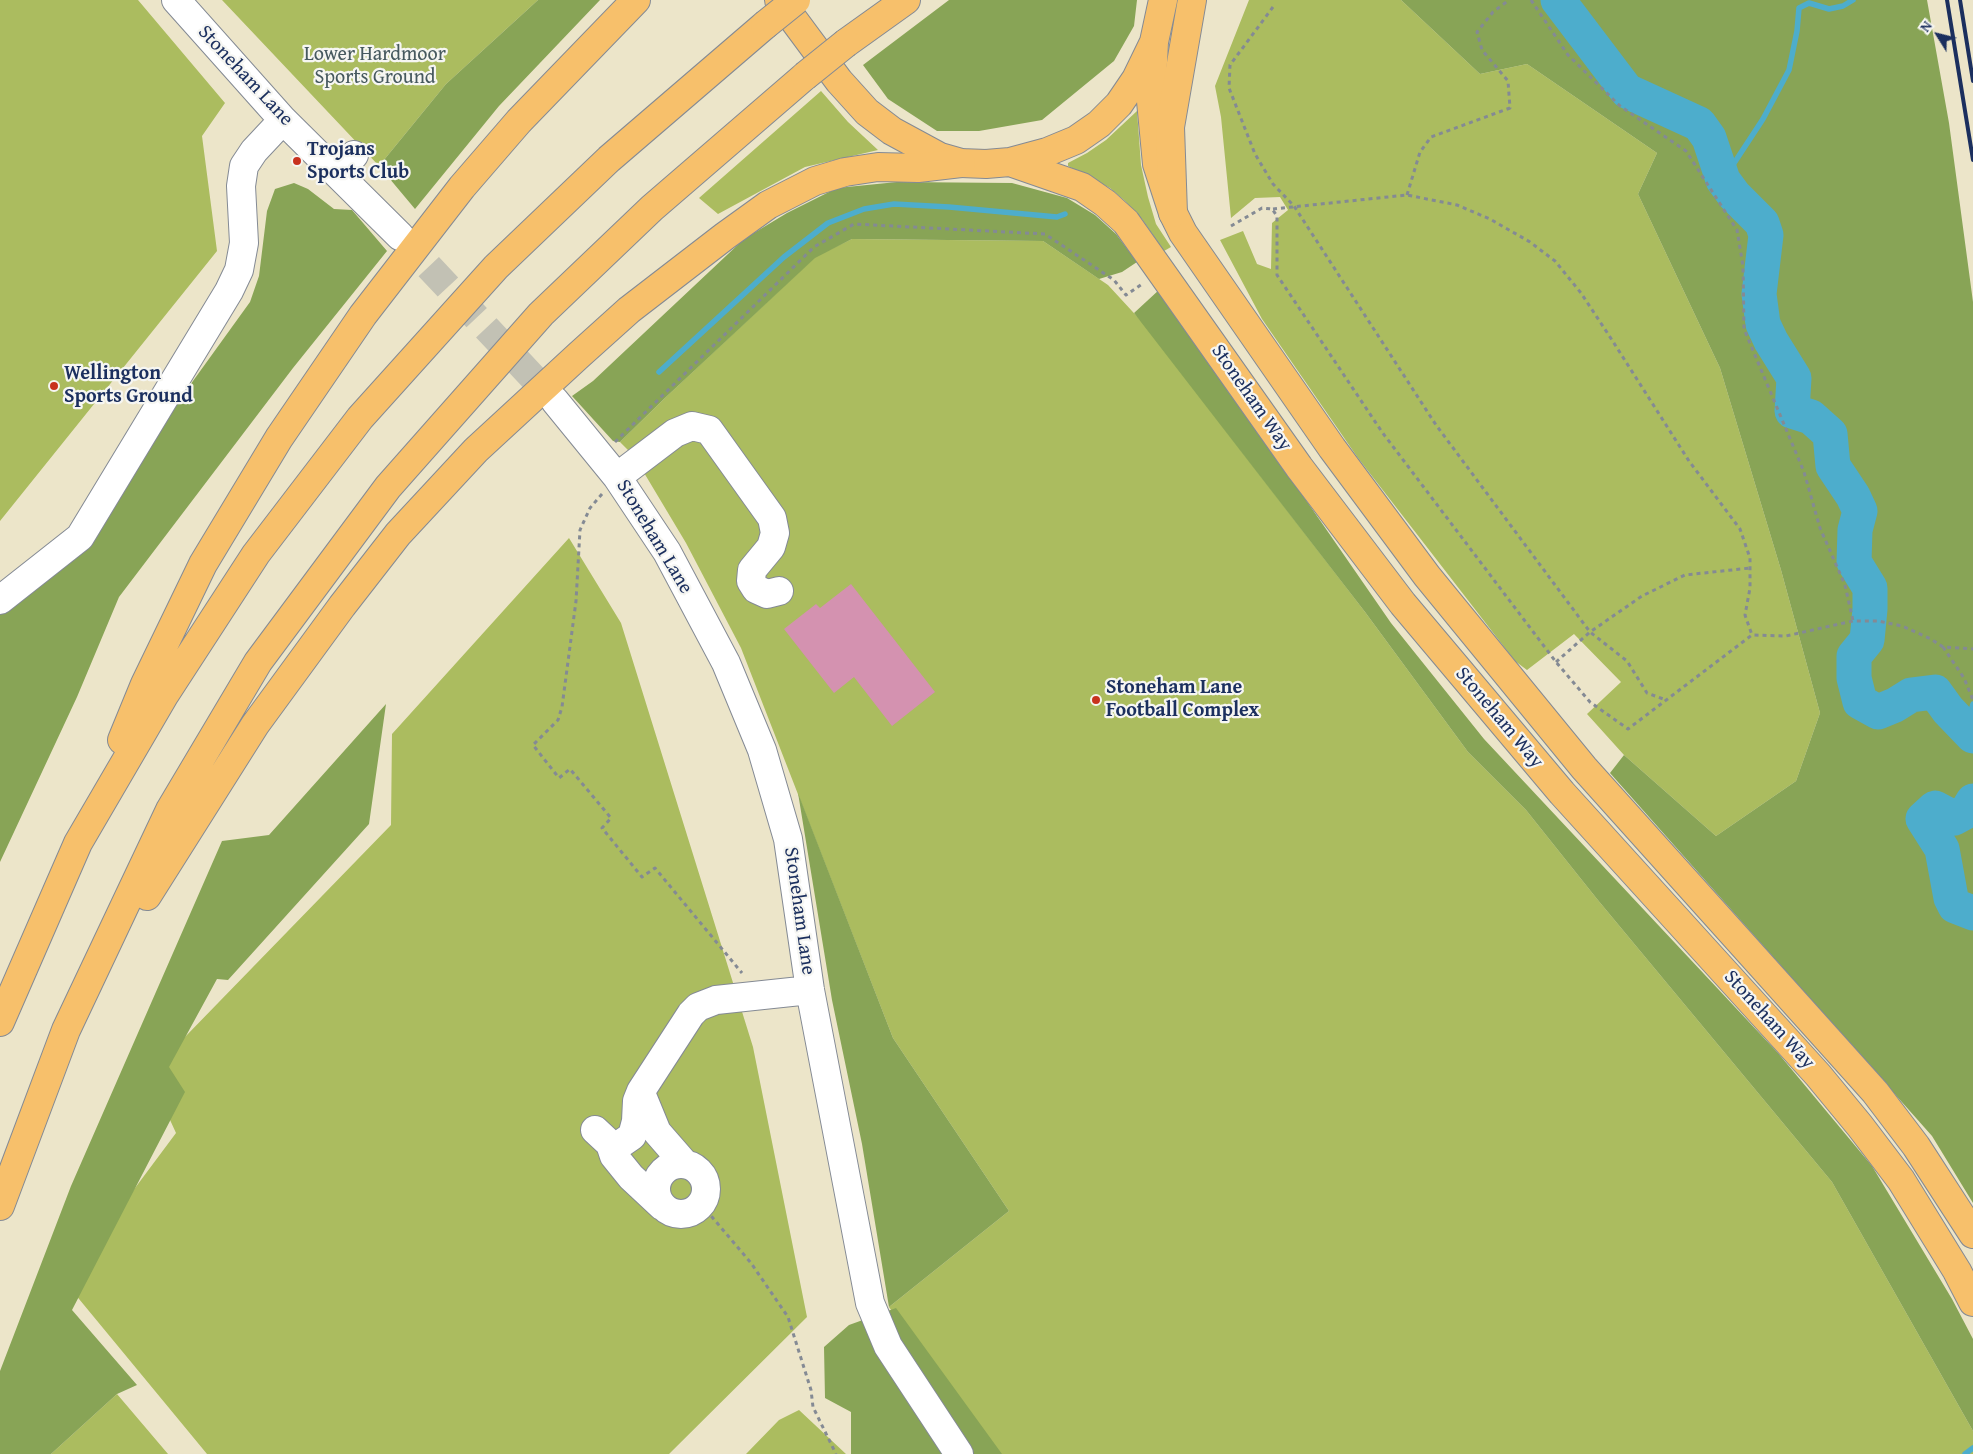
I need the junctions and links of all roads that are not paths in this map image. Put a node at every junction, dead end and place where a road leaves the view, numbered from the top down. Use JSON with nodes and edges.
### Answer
{"nodes":[{"id":1,"x":176,"y":0,"type":"edge"},
{"id":2,"x":636,"y":0,"type":"edge"},
{"id":3,"x":779,"y":0,"type":"edge"},
{"id":4,"x":796,"y":0,"type":"edge"},
{"id":5,"x":906,"y":0,"type":"edge"},
{"id":6,"x":1163,"y":0,"type":"edge"},
{"id":7,"x":1192,"y":0,"type":"edge"},
{"id":8,"x":1154,"y":42,"type":"junction"},
{"id":9,"x":283,"y":120,"type":"junction"},
{"id":10,"x":1010,"y":162,"type":"junction"},
{"id":11,"x":961,"y":163,"type":"junction"},
{"id":12,"x":1173,"y":213,"type":"junction"},
{"id":13,"x":400,"y":236,"type":"tunnel mouth"},
{"id":14,"x":555,"y":401,"type":"tunnel mouth"},
{"id":15,"x":618,"y":477,"type":"junction"},
{"id":16,"x":779,"y":591,"type":"dead end"},
{"id":17,"x":0,"y":600,"type":"edge"},
{"id":18,"x":78,"y":842,"type":"junction"},
{"id":19,"x":810,"y":990,"type":"junction"},
{"id":20,"x":0,"y":1022,"type":"edge"},
{"id":21,"x":66,"y":1030,"type":"junction"},
{"id":22,"x":641,"y":1091,"type":"junction"},
{"id":23,"x":684,"y":1163,"type":"junction"},
{"id":24,"x":0,"y":1206,"type":"edge"},
{"id":25,"x":662,"y":1206,"type":"junction"},
{"id":26,"x":1973,"y":1234,"type":"edge"},
{"id":27,"x":1973,"y":1302,"type":"edge"},
{"id":28,"x":959,"y":1454,"type":"edge"}],
"edges":[{"from":1,"to":9,"type":"street","name":"Stoneham Lane"},
{"from":2,"to":18,"type":"main road"},
{"from":3,"to":11,"type":"main road"},
{"from":4,"to":18,"type":"main road","bridge":true},
{"from":5,"to":21,"type":"main road","bridge":true},
{"from":6,"to":8,"type":"main road"},
{"from":7,"to":12,"type":"main road"},
{"from":8,"to":10,"type":"main road"},
{"from":8,"to":12,"type":"main road","name":"Stoneham Way"},
{"from":9,"to":13,"type":"street","name":"Stoneham Lane"},
{"from":9,"to":17,"type":"street"},
{"from":10,"to":11,"type":"main road"},
{"from":10,"to":27,"type":"main road","name":"Stoneham Way"},
{"from":11,"to":21,"type":"main road"},
{"from":12,"to":26,"type":"main road","name":"Stoneham Way"},
{"from":14,"to":15,"type":"street","name":"Stoneham Lane"},
{"from":15,"to":16,"type":"street"},
{"from":15,"to":19,"type":"street","name":"Stoneham Lane"},
{"from":18,"to":20,"type":"main road"},
{"from":19,"to":22,"type":"street"},
{"from":19,"to":28,"type":"street","name":"Stoneham Lane"},
{"from":21,"to":24,"type":"main road"},
{"from":22,"to":23,"type":"street"},
{"from":22,"to":25,"type":"street"},
{"from":23,"to":25,"type":"street"},
{"from":23,"to":25,"type":"street"}]}
